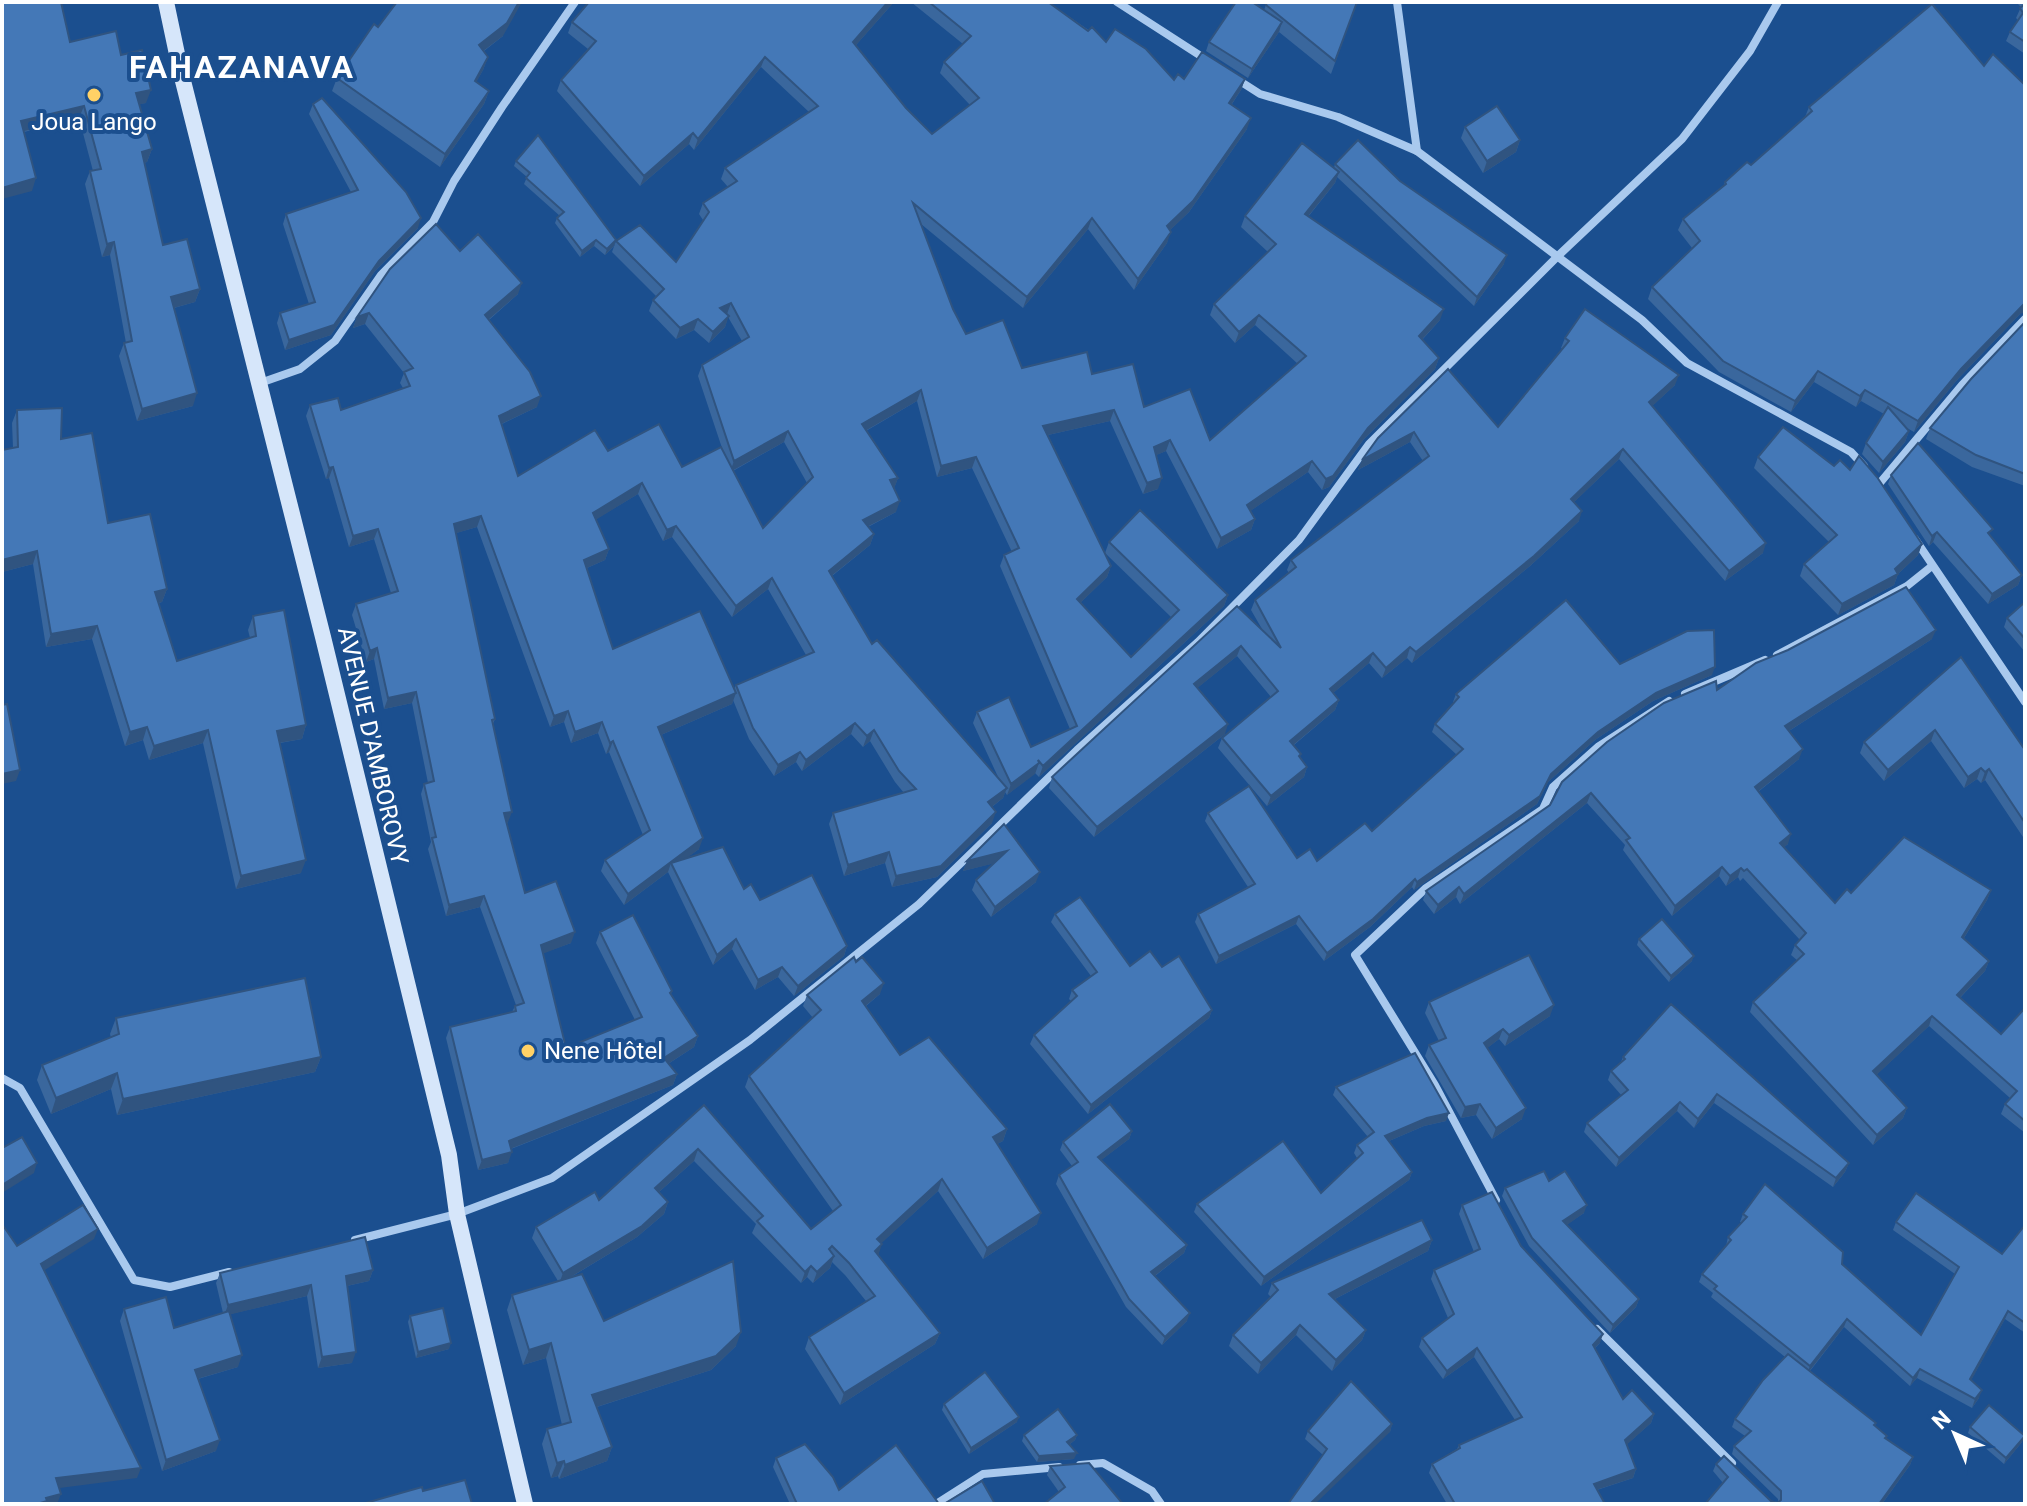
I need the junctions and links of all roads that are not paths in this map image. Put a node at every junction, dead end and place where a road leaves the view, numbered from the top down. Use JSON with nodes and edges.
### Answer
{"nodes":[{"id":1,"x":166,"y":2,"type":"edge"},
{"id":2,"x":575,"y":2,"type":"edge"},
{"id":3,"x":1117,"y":2,"type":"edge"},
{"id":4,"x":1397,"y":2,"type":"edge"},
{"id":5,"x":1778,"y":2,"type":"edge"},
{"id":6,"x":1417,"y":151,"type":"junction"},
{"id":7,"x":1559,"y":255,"type":"junction"},
{"id":8,"x":2025,"y":319,"type":"edge"},
{"id":9,"x":259,"y":384,"type":"junction"},
{"id":10,"x":1879,"y":484,"type":"junction"},
{"id":11,"x":1887,"y":496,"type":"edge"},
{"id":12,"x":1909,"y":531,"type":"edge"},
{"id":13,"x":1932,"y":566,"type":"junction"},
{"id":14,"x":2025,"y":702,"type":"edge"},
{"id":15,"x":2,"y":1078,"type":"edge"},
{"id":16,"x":1501,"y":1209,"type":"edge"},
{"id":17,"x":457,"y":1214,"type":"junction"},
{"id":18,"x":351,"y":1241,"type":"edge"},
{"id":19,"x":246,"y":1268,"type":"edge"},
{"id":20,"x":1595,"y":1327,"type":"edge"},
{"id":21,"x":1735,"y":1467,"type":"edge"},
{"id":22,"x":525,"y":1504,"type":"edge"},
{"id":23,"x":936,"y":1504,"type":"edge"},
{"id":24,"x":1161,"y":1504,"type":"edge"}],
"edges":[{"from":1,"to":9,"type":"main road","name":"AVENUE D'AMBOROVY"},
{"from":2,"to":9,"type":"street"},
{"from":3,"to":6,"type":"street"},
{"from":4,"to":6,"type":"street"},
{"from":5,"to":7,"type":"street"},
{"from":6,"to":7,"type":"street"},
{"from":7,"to":10,"type":"street"},
{"from":7,"to":17,"type":"street"},
{"from":8,"to":10,"type":"street"},
{"from":9,"to":17,"type":"main road","name":"AVENUE D'AMBOROVY"},
{"from":10,"to":11,"type":"street"},
{"from":12,"to":13,"type":"street"},
{"from":13,"to":14,"type":"street"},
{"from":13,"to":16,"type":"street"},
{"from":15,"to":19,"type":"street"},
{"from":17,"to":18,"type":"street"},
{"from":17,"to":22,"type":"main road","name":"AVENUE D'AMBOROVY"},
{"from":20,"to":21,"type":"street"},
{"from":23,"to":24,"type":"street"}]}
